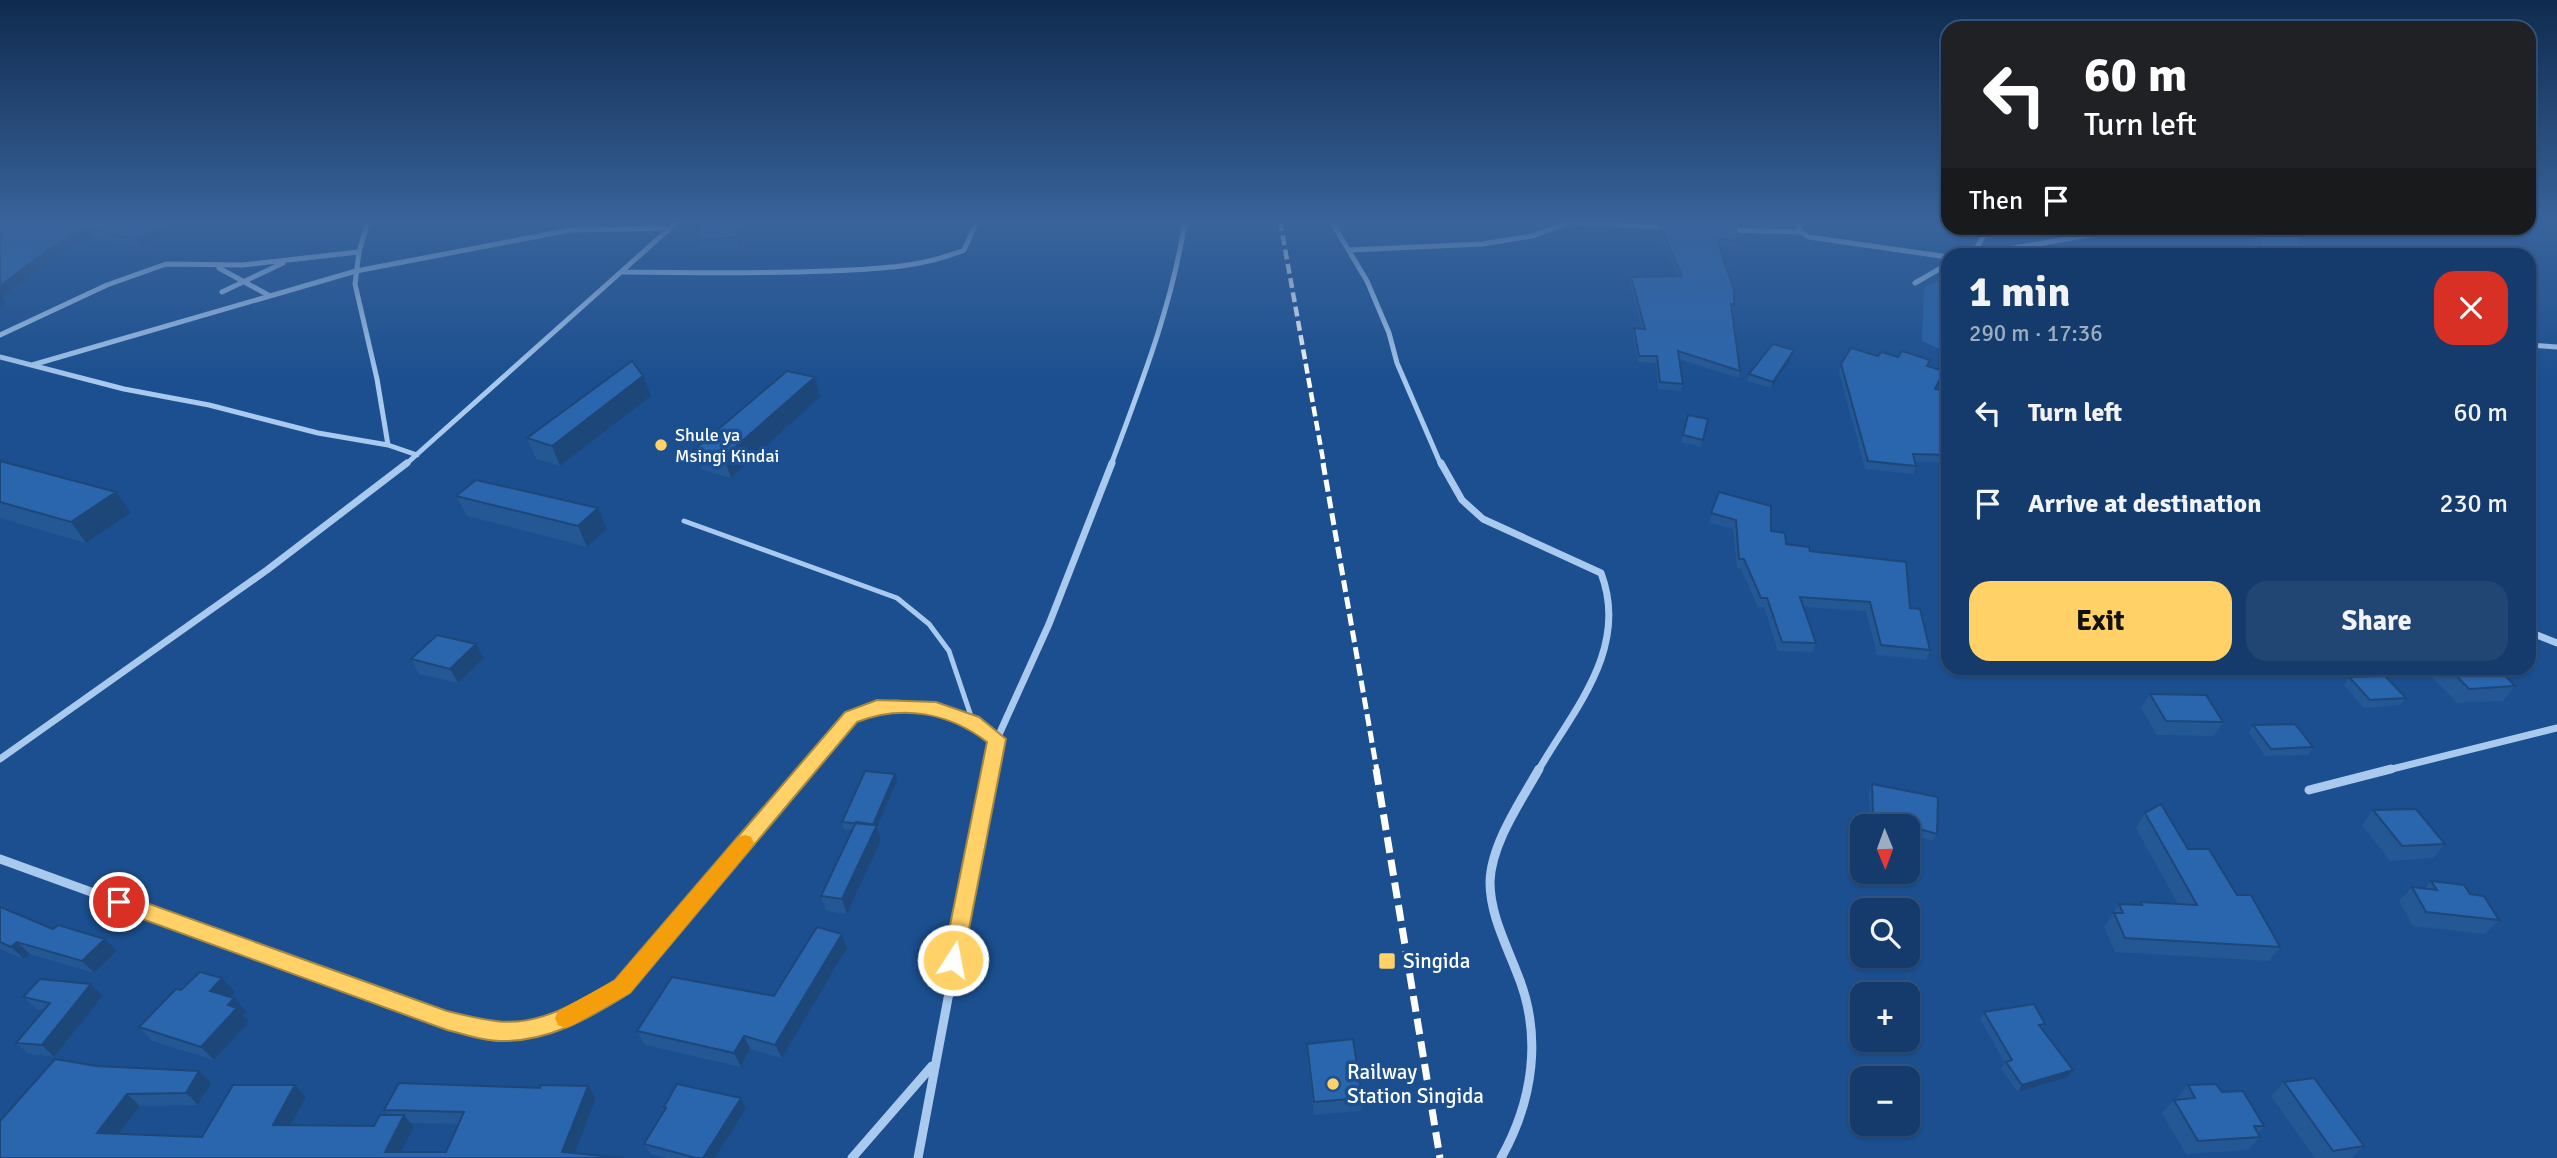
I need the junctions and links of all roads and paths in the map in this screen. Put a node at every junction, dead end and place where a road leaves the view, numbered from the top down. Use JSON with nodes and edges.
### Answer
{"nodes":[{"id":1,"x":133,"y":275,"type":"edge"},
{"id":2,"x":235,"y":275,"type":"edge"},
{"id":3,"x":257,"y":275,"type":"edge"},
{"id":4,"x":342,"y":275,"type":"edge"},
{"id":5,"x":356,"y":275,"type":"edge"},
{"id":6,"x":619,"y":275,"type":"edge"},
{"id":7,"x":1176,"y":275,"type":"edge"},
{"id":8,"x":1362,"y":275,"type":"edge"},
{"id":9,"x":1929,"y":275,"type":"edge"},
{"id":10,"x":246,"y":280,"type":"junction"},
{"id":11,"x":1915,"y":283,"type":"dead end"},
{"id":12,"x":222,"y":292,"type":"dead end"},
{"id":13,"x":271,"y":296,"type":"junction"},
{"id":14,"x":0,"y":335,"type":"edge"},
{"id":15,"x":2536,"y":346,"type":"edge"},
{"id":16,"x":2557,"y":347,"type":"edge"},
{"id":17,"x":0,"y":357,"type":"edge"},
{"id":18,"x":32,"y":365,"type":"junction"},
{"id":19,"x":388,"y":445,"type":"junction"},
{"id":20,"x":417,"y":455,"type":"junction"},
{"id":21,"x":684,"y":521,"type":"dead end"},
{"id":22,"x":2536,"y":635,"type":"edge"},
{"id":23,"x":2557,"y":643,"type":"edge"},
{"id":24,"x":973,"y":722,"type":"junction"},
{"id":25,"x":2557,"y":728,"type":"edge"},
{"id":26,"x":997,"y":739,"type":"junction"},
{"id":27,"x":0,"y":759,"type":"edge"},
{"id":28,"x":2309,"y":790,"type":"dead end"},
{"id":29,"x":0,"y":859,"type":"edge"},
{"id":30,"x":933,"y":1064,"type":"junction"},
{"id":31,"x":852,"y":1158,"type":"edge"},
{"id":32,"x":918,"y":1158,"type":"edge"},
{"id":33,"x":1501,"y":1158,"type":"edge"}],
"edges":[{"from":1,"to":14,"type":"street"},
{"from":2,"to":10,"type":"street"},
{"from":3,"to":10,"type":"street"},
{"from":4,"to":13,"type":"street"},
{"from":5,"to":19,"type":"street"},
{"from":6,"to":20,"type":"street"},
{"from":7,"to":26,"type":"street"},
{"from":8,"to":33,"type":"street"},
{"from":9,"to":11,"type":"street"},
{"from":10,"to":12,"type":"street"},
{"from":10,"to":13,"type":"street"},
{"from":13,"to":18,"type":"street"},
{"from":15,"to":16,"type":"street"},
{"from":17,"to":18,"type":"street"},
{"from":18,"to":19,"type":"street"},
{"from":19,"to":20,"type":"street"},
{"from":20,"to":27,"type":"street"},
{"from":21,"to":24,"type":"lane"},
{"from":22,"to":23,"type":"street"},
{"from":24,"to":26,"type":"street"},
{"from":24,"to":29,"type":"street"},
{"from":25,"to":28,"type":"street"},
{"from":26,"to":30,"type":"street"},
{"from":30,"to":31,"type":"street"},
{"from":30,"to":32,"type":"street"}]}
